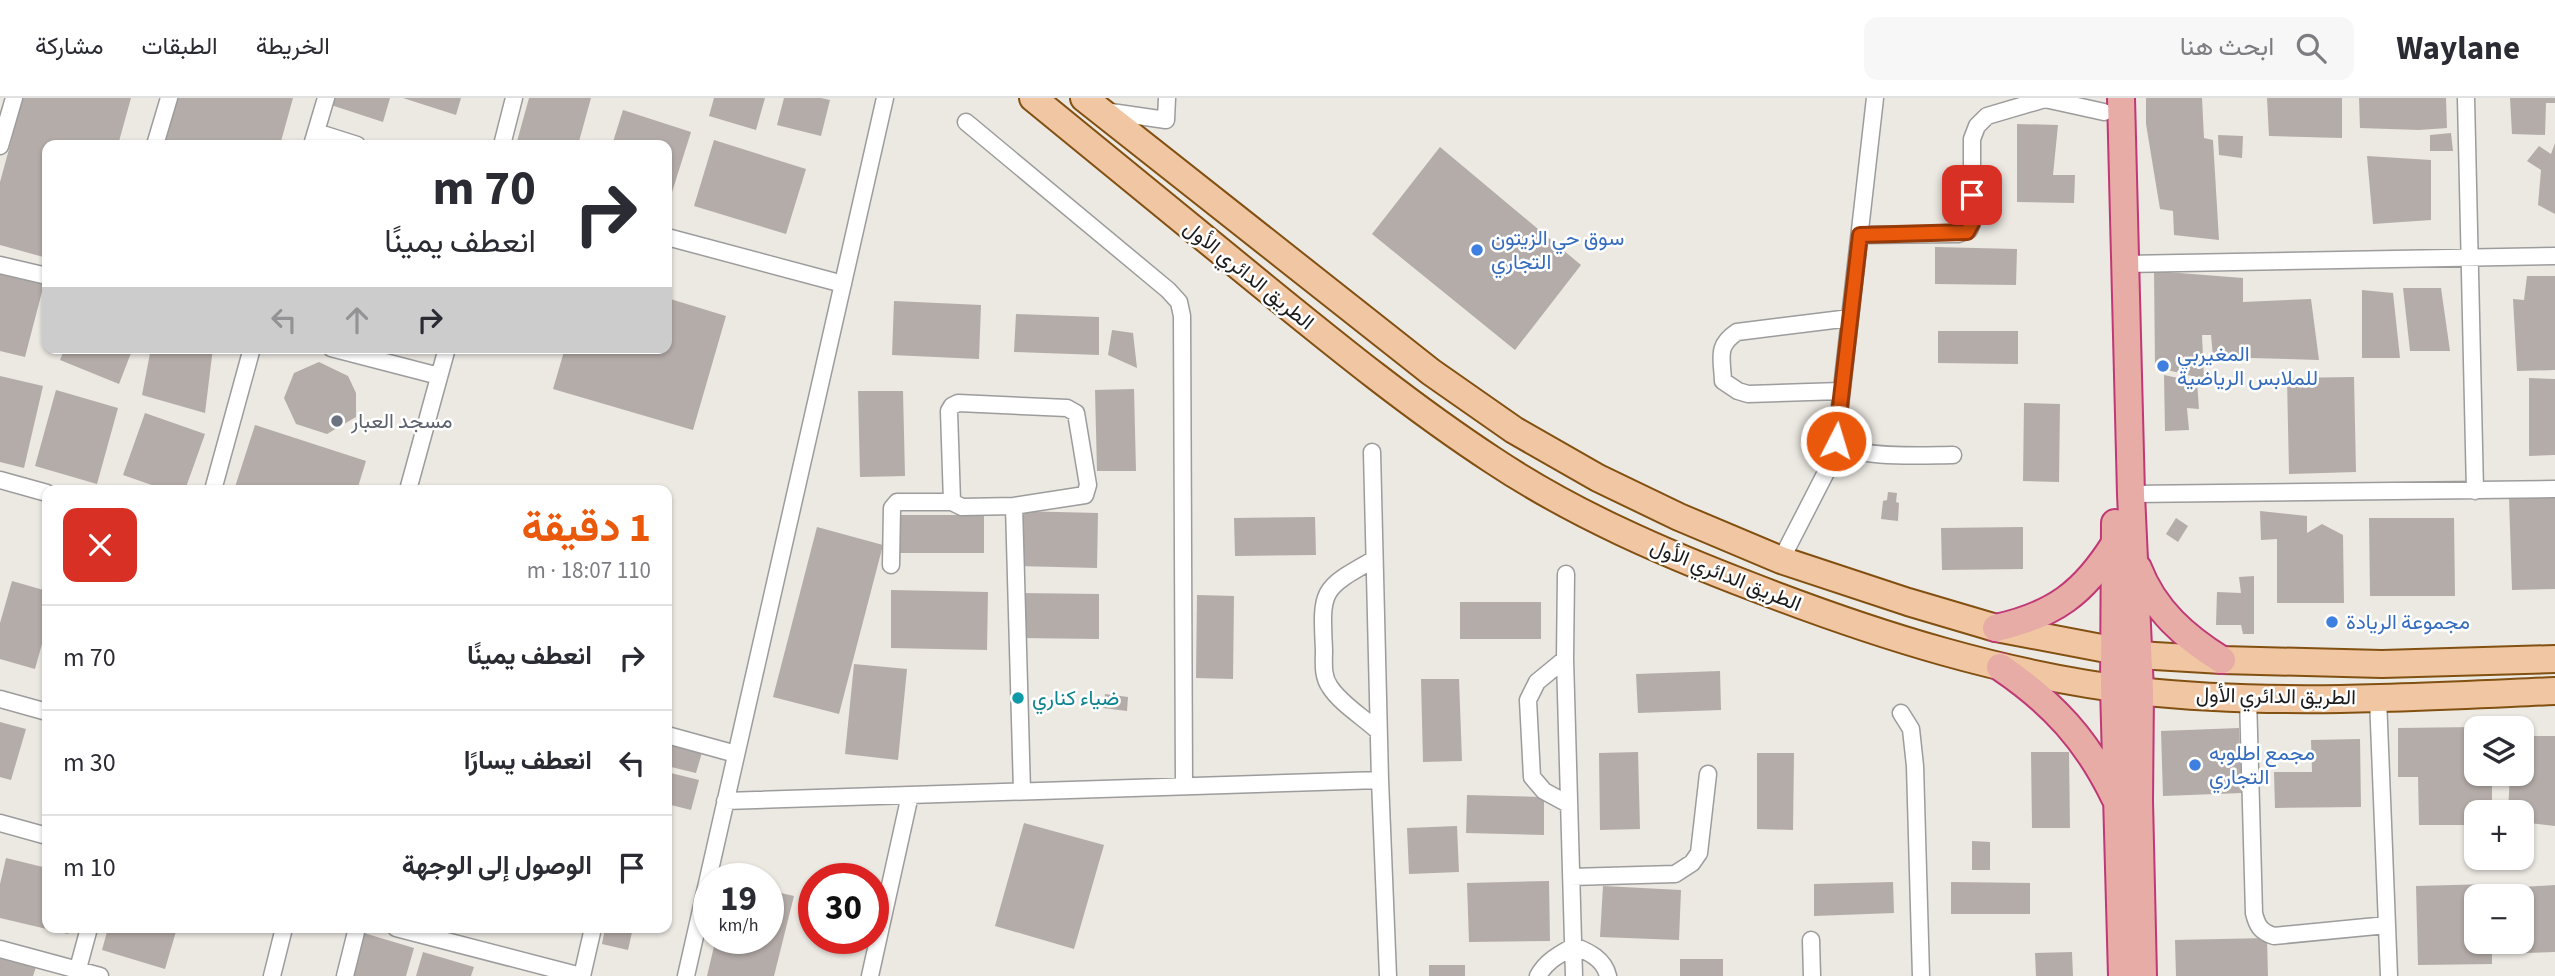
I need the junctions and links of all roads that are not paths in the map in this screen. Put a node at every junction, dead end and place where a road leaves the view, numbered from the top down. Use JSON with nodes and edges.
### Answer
{"nodes":[{"id":1,"x":14,"y":98,"type":"edge"},
{"id":2,"x":169,"y":98,"type":"edge"},
{"id":3,"x":326,"y":98,"type":"edge"},
{"id":4,"x":514,"y":98,"type":"edge"},
{"id":5,"x":884,"y":98,"type":"edge"},
{"id":6,"x":1032,"y":98,"type":"edge"},
{"id":7,"x":1167,"y":98,"type":"edge"},
{"id":8,"x":1875,"y":98,"type":"edge"},
{"id":9,"x":2466,"y":98,"type":"edge"},
{"id":10,"x":2110,"y":103,"type":"edge"},
{"id":11,"x":1091,"y":104,"type":"edge"},
{"id":12,"x":966,"y":122,"type":"dead end"},
{"id":13,"x":314,"y":139,"type":"edge"},
{"id":14,"x":156,"y":140,"type":"edge"},
{"id":15,"x":503,"y":140,"type":"edge"},
{"id":16,"x":0,"y":146,"type":"edge"},
{"id":17,"x":1860,"y":235,"type":"junction"},
{"id":18,"x":672,"y":238,"type":"edge"},
{"id":19,"x":2469,"y":256,"type":"junction"},
{"id":20,"x":2555,"y":256,"type":"edge"},
{"id":21,"x":2126,"y":264,"type":"junction"},
{"id":22,"x":0,"y":265,"type":"edge"},
{"id":23,"x":42,"y":275,"type":"edge"},
{"id":24,"x":843,"y":284,"type":"junction"},
{"id":25,"x":1850,"y":318,"type":"junction"},
{"id":26,"x":250,"y":354,"type":"edge"},
{"id":27,"x":354,"y":354,"type":"edge"},
{"id":28,"x":445,"y":354,"type":"edge"},
{"id":29,"x":439,"y":376,"type":"junction"},
{"id":30,"x":1841,"y":391,"type":"junction"},
{"id":31,"x":1840,"y":446,"type":"junction"},
{"id":32,"x":1372,"y":452,"type":"dead end"},
{"id":33,"x":1953,"y":455,"type":"dead end"},
{"id":34,"x":0,"y":480,"type":"edge"},
{"id":35,"x":214,"y":485,"type":"edge"},
{"id":36,"x":409,"y":485,"type":"edge"},
{"id":37,"x":2555,"y":489,"type":"edge"},
{"id":38,"x":2475,"y":491,"type":"junction"},
{"id":39,"x":42,"y":492,"type":"edge"},
{"id":40,"x":2131,"y":494,"type":"junction"},
{"id":41,"x":952,"y":502,"type":"junction"},
{"id":42,"x":1014,"y":506,"type":"junction"},
{"id":43,"x":2124,"y":548,"type":"junction"},
{"id":44,"x":1373,"y":559,"type":"junction"},
{"id":45,"x":1781,"y":560,"type":"junction"},
{"id":46,"x":891,"y":565,"type":"dead end"},
{"id":47,"x":1566,"y":574,"type":"dead end"},
{"id":48,"x":1996,"y":628,"type":"junction"},
{"id":49,"x":2126,"y":653,"type":"junction"},
{"id":50,"x":1564,"y":659,"type":"junction"},
{"id":51,"x":2555,"y":659,"type":"edge"},
{"id":52,"x":2222,"y":660,"type":"junction"},
{"id":53,"x":2000,"y":667,"type":"junction"},
{"id":54,"x":2114,"y":687,"type":"junction"},
{"id":55,"x":2140,"y":691,"type":"junction"},
{"id":56,"x":2555,"y":691,"type":"edge"},
{"id":57,"x":2248,"y":697,"type":"junction"},
{"id":58,"x":2378,"y":698,"type":"junction"},
{"id":59,"x":0,"y":699,"type":"edge"},
{"id":60,"x":42,"y":711,"type":"edge"},
{"id":61,"x":1901,"y":713,"type":"dead end"},
{"id":62,"x":1378,"y":731,"type":"junction"},
{"id":63,"x":672,"y":736,"type":"edge"},
{"id":64,"x":736,"y":754,"type":"junction"},
{"id":65,"x":1708,"y":774,"type":"dead end"},
{"id":66,"x":1380,"y":780,"type":"junction"},
{"id":67,"x":1184,"y":786,"type":"junction"},
{"id":68,"x":1022,"y":791,"type":"junction"},
{"id":69,"x":910,"y":795,"type":"junction"},
{"id":70,"x":725,"y":802,"type":"junction"},
{"id":71,"x":1568,"y":804,"type":"junction"},
{"id":72,"x":2118,"y":804,"type":"junction"},
{"id":73,"x":0,"y":824,"type":"edge"},
{"id":74,"x":42,"y":835,"type":"edge"},
{"id":75,"x":1571,"y":877,"type":"junction"},
{"id":76,"x":2387,"y":925,"type":"junction"},
{"id":77,"x":88,"y":933,"type":"edge"},
{"id":78,"x":283,"y":933,"type":"edge"},
{"id":79,"x":355,"y":933,"type":"edge"},
{"id":80,"x":439,"y":933,"type":"edge"},
{"id":81,"x":588,"y":933,"type":"edge"},
{"id":82,"x":1811,"y":940,"type":"dead end"},
{"id":83,"x":1574,"y":946,"type":"junction"},
{"id":84,"x":0,"y":949,"type":"edge"},
{"id":85,"x":77,"y":973,"type":"edge"},
{"id":86,"x":100,"y":976,"type":"edge"},
{"id":87,"x":272,"y":976,"type":"edge"},
{"id":88,"x":345,"y":976,"type":"edge"},
{"id":89,"x":582,"y":976,"type":"edge"},
{"id":90,"x":686,"y":976,"type":"edge"},
{"id":91,"x":870,"y":976,"type":"edge"},
{"id":92,"x":1388,"y":976,"type":"edge"},
{"id":93,"x":1538,"y":976,"type":"edge"},
{"id":94,"x":1574,"y":976,"type":"edge"},
{"id":95,"x":1608,"y":976,"type":"edge"},
{"id":96,"x":1812,"y":976,"type":"edge"},
{"id":97,"x":1921,"y":976,"type":"edge"},
{"id":98,"x":2122,"y":976,"type":"edge"},
{"id":99,"x":2143,"y":976,"type":"edge"},
{"id":100,"x":2389,"y":976,"type":"edge"}],
"edges":[{"from":1,"to":16,"type":"street"},
{"from":2,"to":14,"type":"street"},
{"from":3,"to":13,"type":"street"},
{"from":4,"to":15,"type":"street"},
{"from":5,"to":24,"type":"street"},
{"from":6,"to":53,"type":"main road","name":"الطريق الدائري الأول"},
{"from":7,"to":11,"type":"street"},
{"from":8,"to":17,"type":"street"},
{"from":9,"to":19,"type":"street"},
{"from":10,"to":17,"type":"street"},
{"from":10,"to":21,"type":"highway"},
{"from":10,"to":43,"type":"highway"},
{"from":11,"to":45,"type":"main road","name":"الطريق الدائري الأول"},
{"from":12,"to":67,"type":"street"},
{"from":17,"to":25,"type":"street"},
{"from":18,"to":24,"type":"street"},
{"from":19,"to":20,"type":"street"},
{"from":19,"to":21,"type":"street"},
{"from":19,"to":38,"type":"street"},
{"from":21,"to":40,"type":"highway"},
{"from":22,"to":23,"type":"street"},
{"from":24,"to":64,"type":"street"},
{"from":25,"to":30,"type":"street"},
{"from":25,"to":30,"type":"street"},
{"from":26,"to":35,"type":"street"},
{"from":27,"to":29,"type":"street"},
{"from":28,"to":29,"type":"street"},
{"from":29,"to":36,"type":"street"},
{"from":30,"to":31,"type":"street"},
{"from":31,"to":33,"type":"street"},
{"from":31,"to":45,"type":"street"},
{"from":32,"to":44,"type":"street"},
{"from":34,"to":39,"type":"street"},
{"from":37,"to":38,"type":"street"},
{"from":38,"to":40,"type":"street"},
{"from":40,"to":43,"type":"highway"},
{"from":41,"to":42,"type":"street"},
{"from":41,"to":42,"type":"street"},
{"from":41,"to":46,"type":"street"},
{"from":42,"to":68,"type":"street"},
{"from":43,"to":48,"type":"highway"},
{"from":43,"to":49,"type":"highway"},
{"from":43,"to":52,"type":"highway"},
{"from":44,"to":62,"type":"street"},
{"from":44,"to":62,"type":"street"},
{"from":45,"to":48,"type":"main road","name":"الطريق الدائري الأول"},
{"from":47,"to":50,"type":"street"},
{"from":48,"to":49,"type":"main road","name":"الطريق الدائري الأول"},
{"from":49,"to":52,"type":"main road","name":"الطريق الدائري الأول"},
{"from":49,"to":54,"type":"highway"},
{"from":49,"to":55,"type":"highway"},
{"from":50,"to":71,"type":"street"},
{"from":50,"to":71,"type":"street"},
{"from":51,"to":52,"type":"main road","name":"الطريق الدائري الأول"},
{"from":53,"to":54,"type":"main road","name":"الطريق الدائري الأول"},
{"from":53,"to":72,"type":"highway"},
{"from":54,"to":55,"type":"main road","name":"الطريق الدائري الأول"},
{"from":54,"to":72,"type":"highway"},
{"from":55,"to":57,"type":"main road","name":"الطريق الدائري الأول"},
{"from":55,"to":99,"type":"highway"},
{"from":56,"to":58,"type":"main road","name":"الطريق الدائري الأول"},
{"from":57,"to":58,"type":"main road","name":"الطريق الدائري الأول"},
{"from":57,"to":76,"type":"street"},
{"from":58,"to":76,"type":"street"},
{"from":59,"to":60,"type":"street"},
{"from":61,"to":97,"type":"street"},
{"from":62,"to":66,"type":"street"},
{"from":63,"to":64,"type":"street"},
{"from":64,"to":70,"type":"street"},
{"from":65,"to":75,"type":"street"},
{"from":66,"to":67,"type":"street"},
{"from":66,"to":92,"type":"street"},
{"from":67,"to":68,"type":"street"},
{"from":68,"to":69,"type":"street"},
{"from":69,"to":70,"type":"street"},
{"from":69,"to":91,"type":"street"},
{"from":70,"to":90,"type":"street"},
{"from":71,"to":75,"type":"street"},
{"from":72,"to":98,"type":"highway"},
{"from":73,"to":74,"type":"street"},
{"from":75,"to":83,"type":"street"},
{"from":76,"to":100,"type":"street"},
{"from":77,"to":85,"type":"street"},
{"from":78,"to":87,"type":"street"},
{"from":79,"to":88,"type":"street"},
{"from":80,"to":89,"type":"street"},
{"from":81,"to":89,"type":"street"},
{"from":82,"to":96,"type":"street"},
{"from":83,"to":93,"type":"street"},
{"from":83,"to":94,"type":"street"},
{"from":83,"to":95,"type":"street"},
{"from":84,"to":85,"type":"street"},
{"from":85,"to":86,"type":"street"}]}
